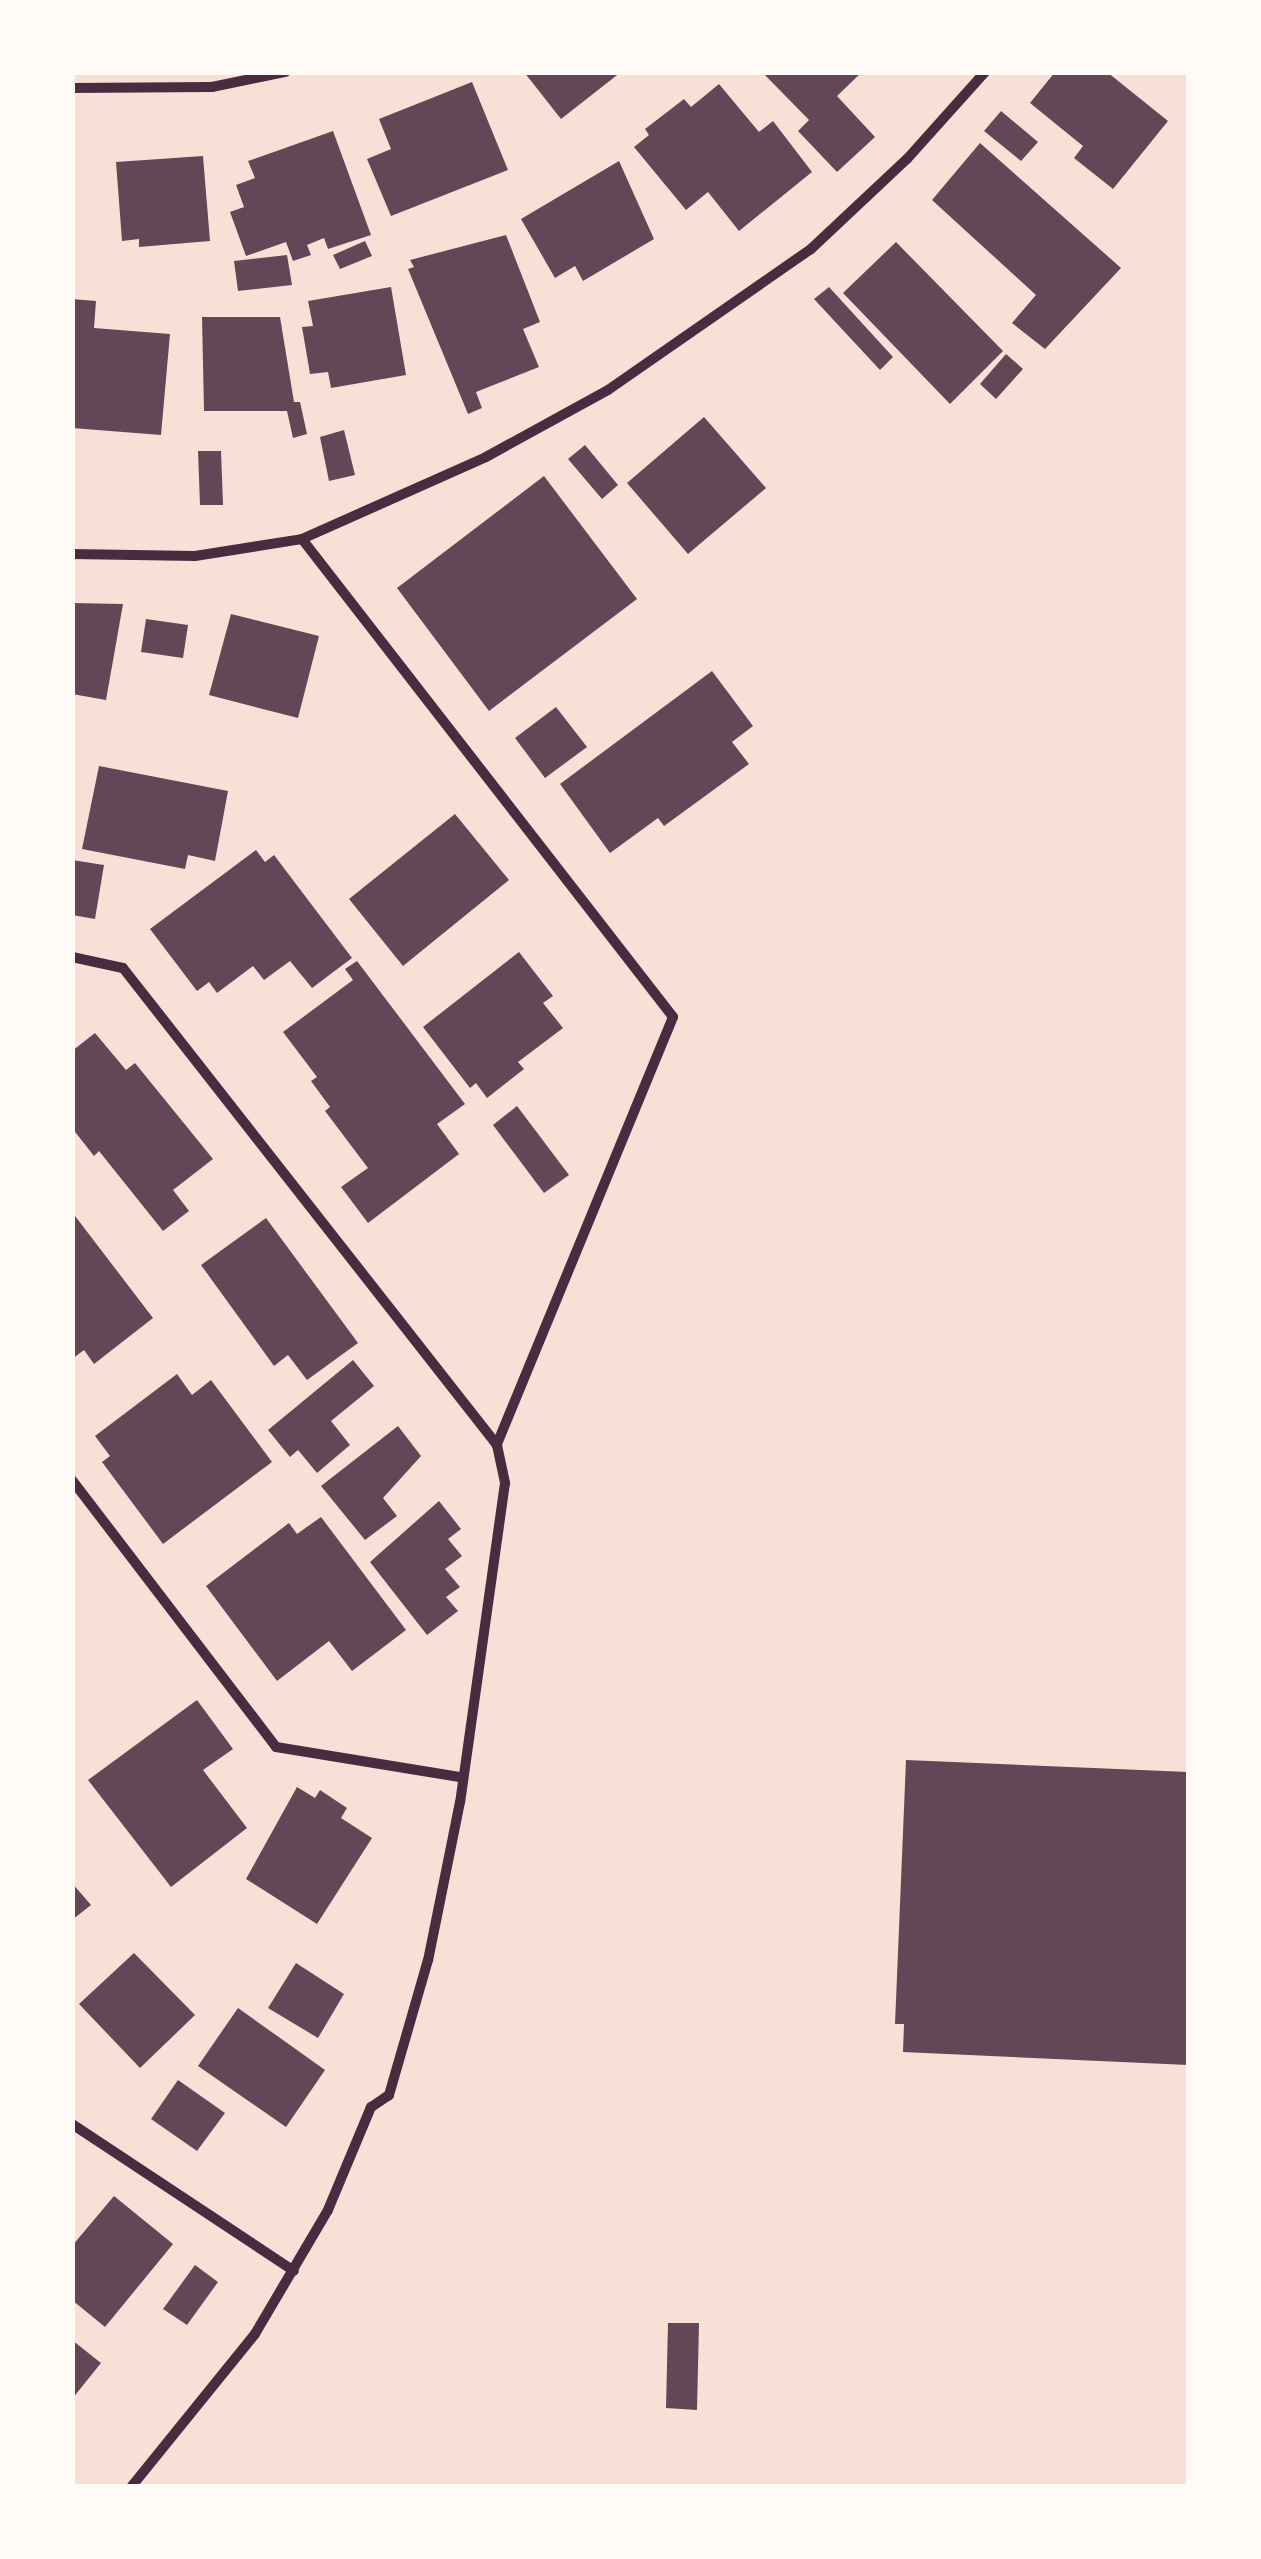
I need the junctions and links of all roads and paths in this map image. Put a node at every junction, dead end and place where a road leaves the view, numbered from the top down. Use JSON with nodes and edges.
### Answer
{"nodes":[{"id":1,"x":285,"y":72,"type":"edge"},
{"id":2,"x":985,"y":72,"type":"edge"},
{"id":3,"x":72,"y":88,"type":"edge"},
{"id":4,"x":302,"y":539,"type":"junction"},
{"id":5,"x":72,"y":554,"type":"edge"},
{"id":6,"x":72,"y":957,"type":"edge"},
{"id":7,"x":497,"y":1445,"type":"junction"},
{"id":8,"x":72,"y":1480,"type":"edge"},
{"id":9,"x":460,"y":1777,"type":"junction"},
{"id":10,"x":72,"y":2124,"type":"edge"},
{"id":11,"x":294,"y":2271,"type":"junction"},
{"id":12,"x":132,"y":2486,"type":"edge"}],
"edges":[{"from":1,"to":3,"type":"street"},
{"from":2,"to":4,"type":"street"},
{"from":4,"to":5,"type":"street"},
{"from":4,"to":7,"type":"street"},
{"from":6,"to":7,"type":"street"},
{"from":7,"to":9,"type":"street"},
{"from":8,"to":9,"type":"street"},
{"from":9,"to":11,"type":"street"},
{"from":10,"to":11,"type":"street"},
{"from":11,"to":12,"type":"street"}]}
